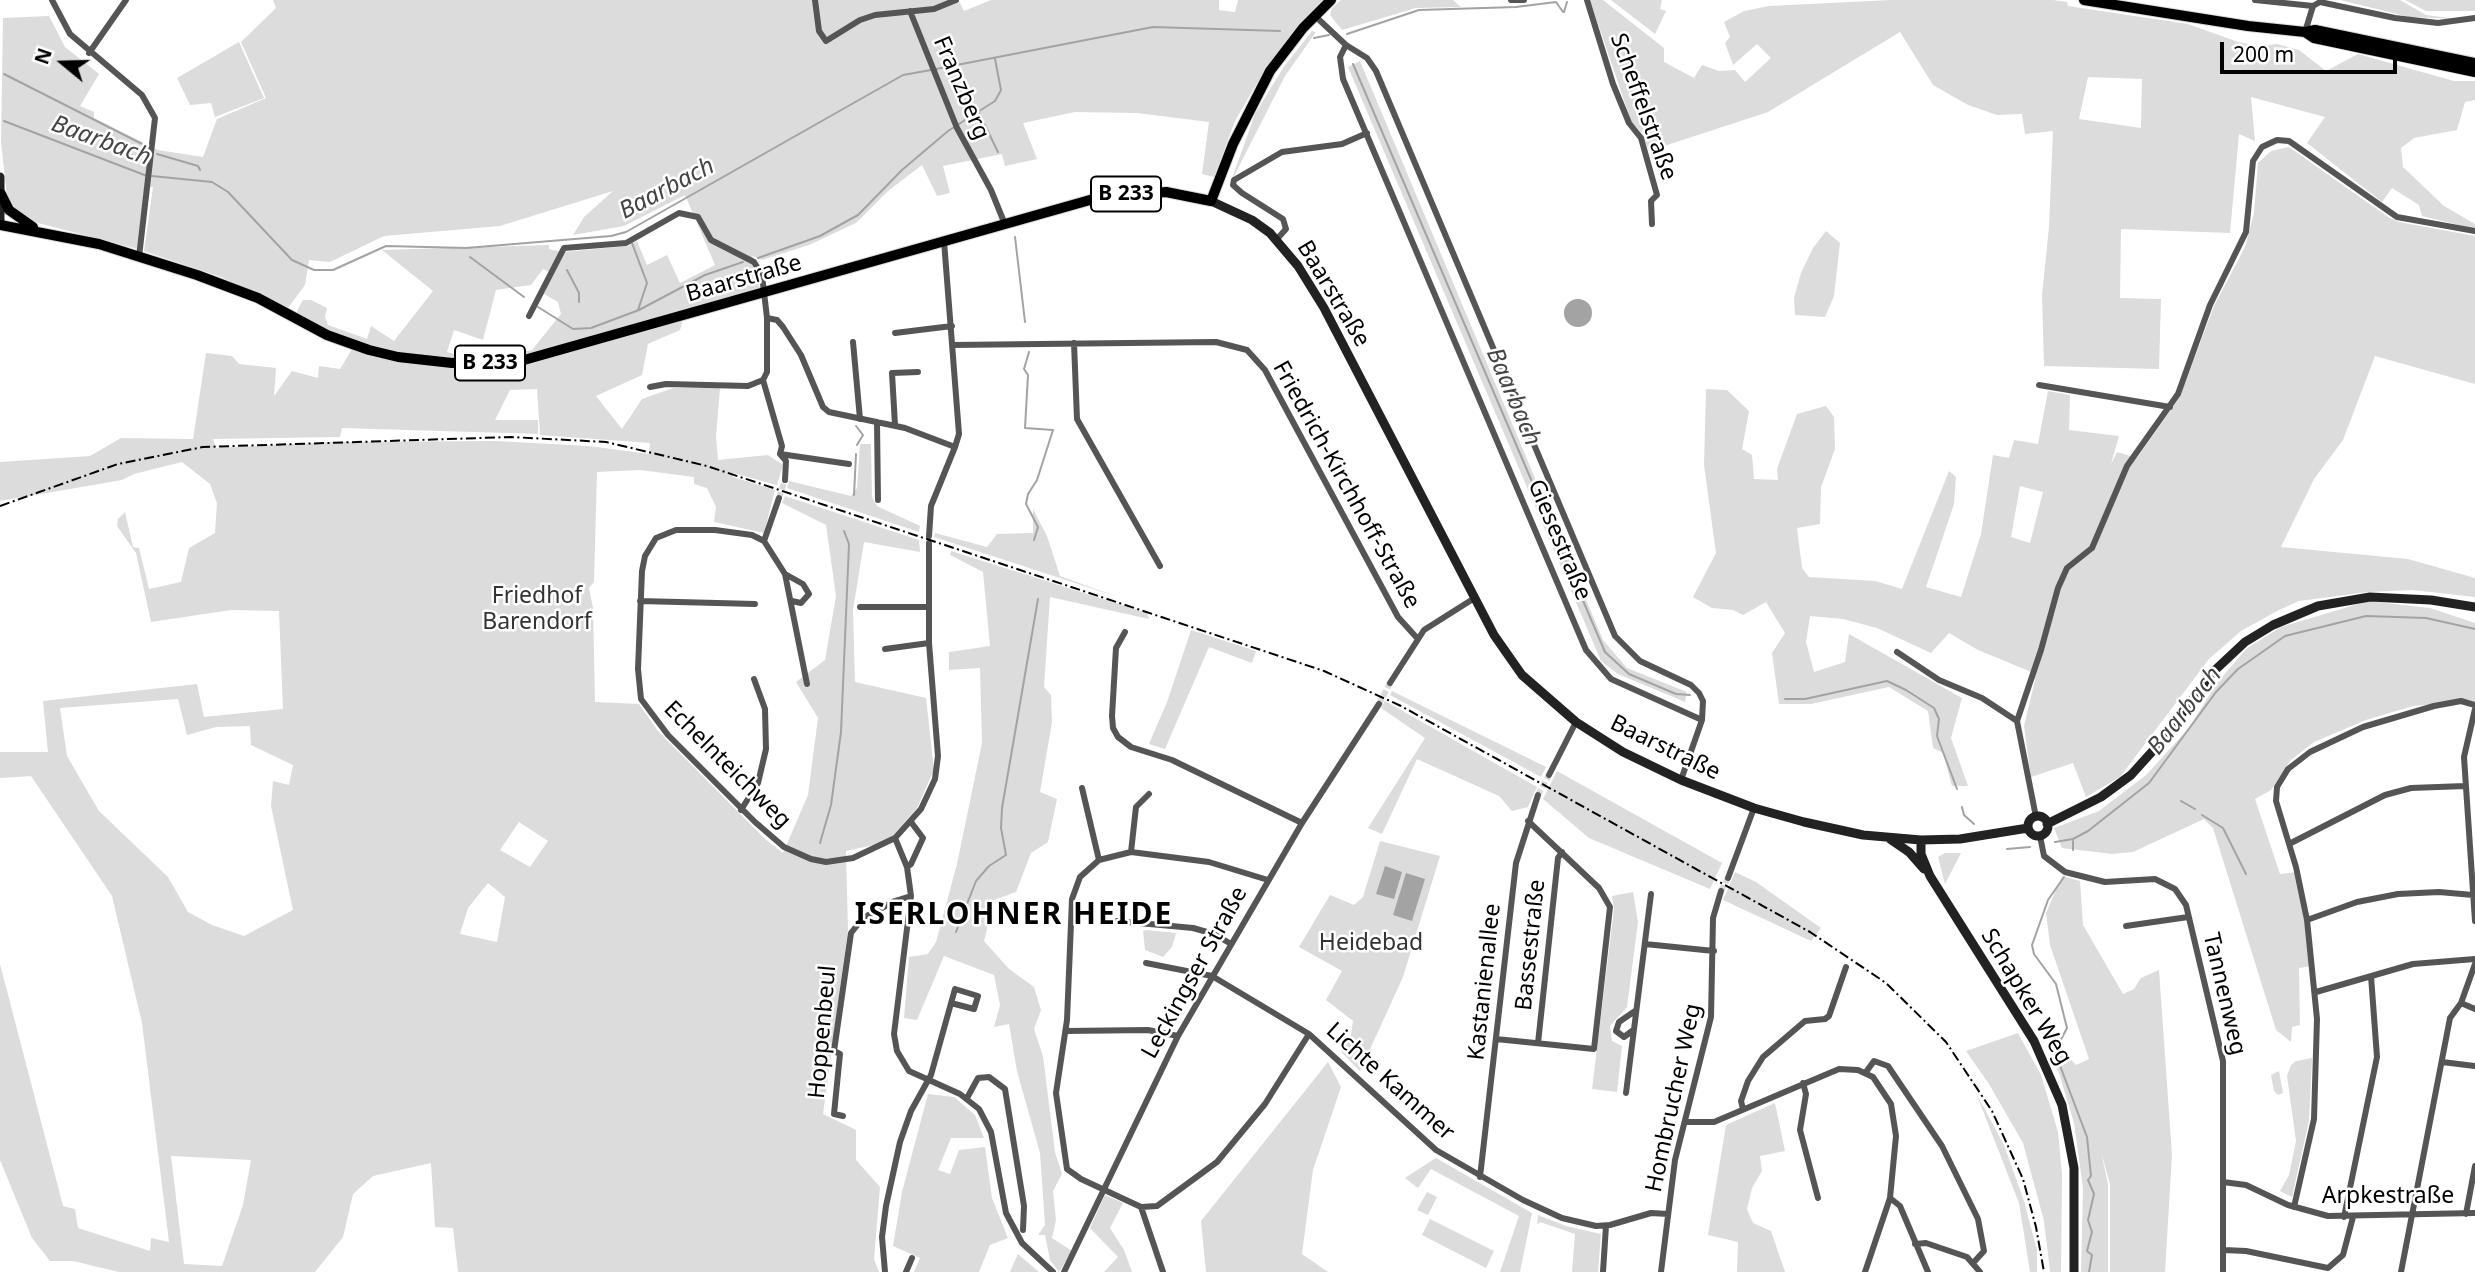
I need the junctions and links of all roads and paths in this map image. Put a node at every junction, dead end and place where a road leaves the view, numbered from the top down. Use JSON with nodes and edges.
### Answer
{"nodes":[{"id":1,"x":52,"y":0,"type":"edge"},
{"id":2,"x":126,"y":0,"type":"edge"},
{"id":3,"x":815,"y":0,"type":"edge"},
{"id":4,"x":956,"y":0,"type":"edge"},
{"id":5,"x":1331,"y":0,"type":"edge"},
{"id":6,"x":1511,"y":0,"type":"edge"},
{"id":7,"x":1524,"y":0,"type":"edge"},
{"id":8,"x":1587,"y":0,"type":"edge"},
{"id":9,"x":2084,"y":0,"type":"edge"},
{"id":10,"x":2255,"y":0,"type":"edge"},
{"id":11,"x":2313,"y":6,"type":"junction"},
{"id":12,"x":910,"y":11,"type":"junction"},
{"id":13,"x":1315,"y":16,"type":"junction"},
{"id":14,"x":2475,"y":18,"type":"edge"},
{"id":15,"x":2305,"y":32,"type":"junction"},
{"id":16,"x":1346,"y":45,"type":"junction"},
{"id":17,"x":89,"y":53,"type":"junction"},
{"id":18,"x":2475,"y":63,"type":"edge"},
{"id":19,"x":2475,"y":72,"type":"edge"},
{"id":20,"x":1367,"y":132,"type":"junction"},
{"id":21,"x":0,"y":177,"type":"edge"},
{"id":22,"x":1,"y":194,"type":"edge"},
{"id":23,"x":1211,"y":201,"type":"junction"},
{"id":24,"x":1004,"y":222,"type":"junction"},
{"id":25,"x":1651,"y":224,"type":"dead end"},
{"id":26,"x":0,"y":225,"type":"edge"},
{"id":27,"x":39,"y":230,"type":"junction"},
{"id":28,"x":2475,"y":231,"type":"edge"},
{"id":29,"x":1277,"y":239,"type":"junction"},
{"id":30,"x":944,"y":241,"type":"junction"},
{"id":31,"x":139,"y":257,"type":"junction"},
{"id":32,"x":766,"y":293,"type":"junction"},
{"id":33,"x":529,"y":316,"type":"dead end"},
{"id":34,"x":767,"y":318,"type":"junction"},
{"id":35,"x":952,"y":326,"type":"junction"},
{"id":36,"x":895,"y":333,"type":"dead end"},
{"id":37,"x":853,"y":342,"type":"dead end"},
{"id":38,"x":1074,"y":344,"type":"junction"},
{"id":39,"x":952,"y":345,"type":"junction"},
{"id":40,"x":918,"y":372,"type":"dead end"},
{"id":41,"x":763,"y":380,"type":"junction"},
{"id":42,"x":2039,"y":385,"type":"dead end"},
{"id":43,"x":650,"y":387,"type":"dead end"},
{"id":44,"x":2170,"y":407,"type":"junction"},
{"id":45,"x":859,"y":419,"type":"junction"},
{"id":46,"x":877,"y":422,"type":"junction"},
{"id":47,"x":895,"y":425,"type":"junction"},
{"id":48,"x":955,"y":447,"type":"junction"},
{"id":49,"x":780,"y":454,"type":"junction"},
{"id":50,"x":849,"y":464,"type":"dead end"},
{"id":51,"x":785,"y":480,"type":"tunnel mouth"},
{"id":52,"x":779,"y":498,"type":"tunnel mouth"},
{"id":53,"x":878,"y":500,"type":"dead end"},
{"id":54,"x":764,"y":541,"type":"junction"},
{"id":55,"x":1160,"y":566,"type":"dead end"},
{"id":56,"x":785,"y":574,"type":"junction"},
{"id":57,"x":1473,"y":599,"type":"junction"},
{"id":58,"x":640,"y":601,"type":"junction"},
{"id":59,"x":792,"y":601,"type":"junction"},
{"id":60,"x":755,"y":604,"type":"dead end"},
{"id":61,"x":860,"y":607,"type":"dead end"},
{"id":62,"x":929,"y":607,"type":"junction"},
{"id":63,"x":2475,"y":607,"type":"edge"},
{"id":64,"x":1125,"y":632,"type":"dead end"},
{"id":65,"x":1417,"y":638,"type":"junction"},
{"id":66,"x":929,"y":643,"type":"junction"},
{"id":67,"x":885,"y":649,"type":"dead end"},
{"id":68,"x":1897,"y":652,"type":"dead end"},
{"id":69,"x":754,"y":679,"type":"dead end"},
{"id":70,"x":1390,"y":683,"type":"tunnel mouth"},
{"id":71,"x":807,"y":684,"type":"dead end"},
{"id":72,"x":1379,"y":704,"type":"tunnel mouth"},
{"id":73,"x":2475,"y":707,"type":"edge"},
{"id":74,"x":1702,"y":720,"type":"junction"},
{"id":75,"x":2017,"y":721,"type":"junction"},
{"id":76,"x":1576,"y":722,"type":"junction"},
{"id":77,"x":2465,"y":747,"type":"junction"},
{"id":78,"x":2475,"y":749,"type":"edge"},
{"id":79,"x":1549,"y":775,"type":"tunnel mouth"},
{"id":80,"x":1681,"y":780,"type":"junction"},
{"id":81,"x":2465,"y":786,"type":"junction"},
{"id":82,"x":1082,"y":788,"type":"dead end"},
{"id":83,"x":1149,"y":794,"type":"dead end"},
{"id":84,"x":1538,"y":795,"type":"tunnel mouth"},
{"id":85,"x":1754,"y":808,"type":"junction"},
{"id":86,"x":741,"y":810,"type":"junction"},
{"id":87,"x":2036,"y":817,"type":"junction"},
{"id":88,"x":1528,"y":821,"type":"junction"},
{"id":89,"x":911,"y":822,"type":"junction"},
{"id":90,"x":1302,"y":823,"type":"junction"},
{"id":91,"x":2047,"y":824,"type":"junction"},
{"id":92,"x":2028,"y":828,"type":"junction"},
{"id":93,"x":2040,"y":836,"type":"junction"},
{"id":94,"x":895,"y":838,"type":"junction"},
{"id":95,"x":1889,"y":838,"type":"junction"},
{"id":96,"x":1920,"y":840,"type":"junction"},
{"id":97,"x":2289,"y":844,"type":"junction"},
{"id":98,"x":1132,"y":852,"type":"junction"},
{"id":99,"x":1562,"y":852,"type":"junction"},
{"id":100,"x":1099,"y":860,"type":"junction"},
{"id":101,"x":907,"y":867,"type":"junction"},
{"id":102,"x":1930,"y":876,"type":"junction"},
{"id":103,"x":1728,"y":878,"type":"tunnel mouth"},
{"id":104,"x":1268,"y":880,"type":"junction"},
{"id":105,"x":1721,"y":891,"type":"tunnel mouth"},
{"id":106,"x":1651,"y":894,"type":"dead end"},
{"id":107,"x":2473,"y":895,"type":"junction"},
{"id":108,"x":911,"y":896,"type":"junction"},
{"id":109,"x":2188,"y":917,"type":"junction"},
{"id":110,"x":2307,"y":920,"type":"junction"},
{"id":111,"x":1117,"y":921,"type":"dead end"},
{"id":112,"x":2475,"y":921,"type":"edge"},
{"id":113,"x":2126,"y":926,"type":"dead end"},
{"id":114,"x":1231,"y":944,"type":"junction"},
{"id":115,"x":1645,"y":944,"type":"junction"},
{"id":116,"x":1714,"y":951,"type":"junction"},
{"id":117,"x":2475,"y":962,"type":"edge"},
{"id":118,"x":1146,"y":963,"type":"dead end"},
{"id":119,"x":1846,"y":967,"type":"dead end"},
{"id":120,"x":1212,"y":976,"type":"junction"},
{"id":121,"x":2371,"y":976,"type":"junction"},
{"id":122,"x":2316,"y":992,"type":"junction"},
{"id":123,"x":951,"y":1003,"type":"dead end"},
{"id":124,"x":2461,"y":1003,"type":"junction"},
{"id":125,"x":2475,"y":1009,"type":"edge"},
{"id":126,"x":1635,"y":1011,"type":"junction"},
{"id":127,"x":1066,"y":1031,"type":"junction"},
{"id":128,"x":1632,"y":1031,"type":"junction"},
{"id":129,"x":1310,"y":1034,"type":"junction"},
{"id":130,"x":1178,"y":1036,"type":"junction"},
{"id":131,"x":1496,"y":1039,"type":"junction"},
{"id":132,"x":1538,"y":1043,"type":"junction"},
{"id":133,"x":2442,"y":1062,"type":"junction"},
{"id":134,"x":2475,"y":1066,"type":"edge"},
{"id":135,"x":1866,"y":1072,"type":"junction"},
{"id":136,"x":928,"y":1082,"type":"junction"},
{"id":137,"x":1803,"y":1083,"type":"junction"},
{"id":138,"x":1626,"y":1093,"type":"dead end"},
{"id":139,"x":967,"y":1098,"type":"junction"},
{"id":140,"x":1743,"y":1109,"type":"junction"},
{"id":141,"x":844,"y":1116,"type":"dead end"},
{"id":142,"x":1685,"y":1122,"type":"junction"},
{"id":143,"x":2475,"y":1166,"type":"edge"},
{"id":144,"x":1480,"y":1177,"type":"junction"},
{"id":145,"x":2223,"y":1182,"type":"junction"},
{"id":146,"x":1105,"y":1190,"type":"junction"},
{"id":147,"x":1818,"y":1198,"type":"dead end"},
{"id":148,"x":1889,"y":1198,"type":"junction"},
{"id":149,"x":1140,"y":1207,"type":"junction"},
{"id":150,"x":2294,"y":1208,"type":"junction"},
{"id":151,"x":2475,"y":1213,"type":"edge"},
{"id":152,"x":1668,"y":1214,"type":"junction"},
{"id":153,"x":2413,"y":1214,"type":"junction"},
{"id":154,"x":2466,"y":1214,"type":"junction"},
{"id":155,"x":2344,"y":1217,"type":"junction"},
{"id":156,"x":2353,"y":1217,"type":"junction"},
{"id":157,"x":1606,"y":1226,"type":"junction"},
{"id":158,"x":1023,"y":1230,"type":"dead end"},
{"id":159,"x":1915,"y":1244,"type":"junction"},
{"id":160,"x":2224,"y":1250,"type":"junction"},
{"id":161,"x":912,"y":1258,"type":"dead end"},
{"id":162,"x":1974,"y":1262,"type":"junction"},
{"id":163,"x":885,"y":1272,"type":"edge"},
{"id":164,"x":905,"y":1272,"type":"edge"},
{"id":165,"x":1053,"y":1272,"type":"edge"},
{"id":166,"x":1064,"y":1272,"type":"edge"},
{"id":167,"x":1163,"y":1272,"type":"edge"},
{"id":168,"x":1603,"y":1272,"type":"edge"},
{"id":169,"x":1661,"y":1272,"type":"edge"},
{"id":170,"x":1865,"y":1272,"type":"edge"},
{"id":171,"x":1928,"y":1272,"type":"edge"},
{"id":172,"x":1980,"y":1272,"type":"edge"},
{"id":173,"x":2074,"y":1272,"type":"edge"},
{"id":174,"x":2223,"y":1272,"type":"edge"},
{"id":175,"x":2401,"y":1272,"type":"edge"}],
"edges":[{"from":1,"to":17,"type":"street"},
{"from":2,"to":17,"type":"street"},
{"from":3,"to":12,"type":"street"},
{"from":4,"to":12,"type":"street"},
{"from":5,"to":13,"type":"main road"},
{"from":6,"to":7,"type":"street"},
{"from":8,"to":25,"type":"street","name":"Scheffelstraße"},
{"from":9,"to":15,"type":"main road"},
{"from":10,"to":11,"type":"street"},
{"from":11,"to":14,"type":"street"},
{"from":11,"to":15,"type":"street"},
{"from":12,"to":24,"type":"street","name":"Franzberg"},
{"from":13,"to":16,"type":"street","name":"Giesestraße"},
{"from":13,"to":23,"type":"main road"},
{"from":15,"to":18,"type":"main road"},
{"from":15,"to":19,"type":"main road"},
{"from":16,"to":20,"type":"street","name":"Giesestraße"},
{"from":16,"to":74,"type":"street","name":"Giesestraße"},
{"from":17,"to":31,"type":"street"},
{"from":20,"to":29,"type":"street"},
{"from":20,"to":74,"type":"street","name":"Giesestraße"},
{"from":21,"to":22,"type":"main road"},
{"from":22,"to":26,"type":"main road"},
{"from":22,"to":27,"type":"main road","number":"B 233"},
{"from":23,"to":24,"type":"main road","name":"Baarstraße","number":"B 233"},
{"from":23,"to":29,"type":"main road","name":"Baarstraße"},
{"from":24,"to":30,"type":"main road","name":"Baarstraße","number":"B 233"},
{"from":26,"to":27,"type":"main road","number":"B 233"},
{"from":27,"to":31,"type":"main road","number":"B 233"},
{"from":28,"to":44,"type":"street"},
{"from":29,"to":57,"type":"main road","name":"Baarstraße"},
{"from":30,"to":32,"type":"main road","name":"Baarstraße","number":"B 233"},
{"from":30,"to":35,"type":"street","name":"Echelnteichweg"},
{"from":31,"to":32,"type":"main road","name":"Baarstraße","number":"B 233"},
{"from":32,"to":33,"type":"street"},
{"from":32,"to":34,"type":"street"},
{"from":34,"to":41,"type":"street"},
{"from":34,"to":45,"type":"street"},
{"from":35,"to":36,"type":"street"},
{"from":35,"to":39,"type":"street","name":"Echelnteichweg"},
{"from":37,"to":45,"type":"street"},
{"from":38,"to":39,"type":"street","name":"Friedrich-Kirchhoff-Straße"},
{"from":38,"to":55,"type":"street"},
{"from":38,"to":65,"type":"street","name":"Friedrich-Kirchhoff-Straße"},
{"from":39,"to":48,"type":"street","name":"Echelnteichweg"},
{"from":40,"to":47,"type":"street"},
{"from":41,"to":43,"type":"street"},
{"from":41,"to":49,"type":"street"},
{"from":42,"to":44,"type":"street"},
{"from":44,"to":75,"type":"street"},
{"from":45,"to":46,"type":"street"},
{"from":46,"to":47,"type":"street"},
{"from":46,"to":53,"type":"street"},
{"from":47,"to":48,"type":"street"},
{"from":48,"to":62,"type":"street","name":"Echelnteichweg"},
{"from":49,"to":50,"type":"street"},
{"from":49,"to":51,"type":"street"},
{"from":52,"to":54,"type":"street"},
{"from":54,"to":56,"type":"street"},
{"from":54,"to":58,"type":"street","name":"Echelnteichweg"},
{"from":56,"to":59,"type":"street"},
{"from":56,"to":59,"type":"street"},
{"from":57,"to":65,"type":"street"},
{"from":57,"to":76,"type":"main road","name":"Baarstraße"},
{"from":58,"to":60,"type":"street"},
{"from":58,"to":86,"type":"street","name":"Echelnteichweg"},
{"from":59,"to":71,"type":"street"},
{"from":61,"to":62,"type":"street"},
{"from":62,"to":66,"type":"street","name":"Echelnteichweg"},
{"from":63,"to":91,"type":"main road"},
{"from":64,"to":90,"type":"street"},
{"from":65,"to":70,"type":"street"},
{"from":66,"to":67,"type":"street"},
{"from":66,"to":89,"type":"street","name":"Echelnteichweg"},
{"from":68,"to":75,"type":"street"},
{"from":69,"to":86,"type":"street"},
{"from":72,"to":90,"type":"street","name":"Leckingser Straße"},
{"from":73,"to":77,"type":"street"},
{"from":73,"to":97,"type":"street"},
{"from":74,"to":80,"type":"street"},
{"from":75,"to":87,"type":"street"},
{"from":76,"to":79,"type":"street"},
{"from":76,"to":80,"type":"main road","name":"Baarstraße"},
{"from":77,"to":78,"type":"street"},
{"from":77,"to":81,"type":"street"},
{"from":80,"to":85,"type":"main road","name":"Baarstraße"},
{"from":81,"to":97,"type":"street"},
{"from":81,"to":107,"type":"street"},
{"from":82,"to":100,"type":"street"},
{"from":83,"to":98,"type":"street"},
{"from":84,"to":88,"type":"street","name":"Kastanienallee"},
{"from":85,"to":95,"type":"main road","name":"Baarstraße"},
{"from":85,"to":103,"type":"street"},
{"from":86,"to":94,"type":"street","name":"Echelnteichweg"},
{"from":87,"to":91,"type":"main road"},
{"from":87,"to":92,"type":"main road"},
{"from":88,"to":99,"type":"street"},
{"from":88,"to":131,"type":"street","name":"Kastanienallee"},
{"from":89,"to":94,"type":"street","name":"Echelnteichweg"},
{"from":89,"to":101,"type":"street"},
{"from":90,"to":104,"type":"street","name":"Leckingser Straße"},
{"from":91,"to":93,"type":"main road"},
{"from":92,"to":93,"type":"main road"},
{"from":92,"to":96,"type":"main road","name":"Baarstraße"},
{"from":93,"to":109,"type":"street","name":"Tannenweg"},
{"from":94,"to":101,"type":"street"},
{"from":95,"to":96,"type":"main road","name":"Baarstraße"},
{"from":95,"to":102,"type":"main road","name":"Schapker Weg"},
{"from":96,"to":102,"type":"main road","name":"Schapker Weg"},
{"from":97,"to":110,"type":"street"},
{"from":98,"to":100,"type":"street"},
{"from":98,"to":104,"type":"street"},
{"from":99,"to":132,"type":"street","name":"Bassestraße"},
{"from":99,"to":132,"type":"street"},
{"from":100,"to":127,"type":"street"},
{"from":101,"to":108,"type":"street"},
{"from":102,"to":173,"type":"main road","name":"Schapker Weg"},
{"from":104,"to":114,"type":"street","name":"Leckingser Straße"},
{"from":105,"to":116,"type":"street","name":"Hombrucher Weg"},
{"from":106,"to":115,"type":"street"},
{"from":107,"to":110,"type":"street"},
{"from":107,"to":112,"type":"street"},
{"from":108,"to":136,"type":"street"},
{"from":108,"to":141,"type":"street","name":"Hoppenbeul"},
{"from":109,"to":113,"type":"street"},
{"from":109,"to":145,"type":"street","name":"Tannenweg"},
{"from":110,"to":122,"type":"street"},
{"from":111,"to":114,"type":"street"},
{"from":114,"to":120,"type":"street","name":"Leckingser Straße"},
{"from":115,"to":116,"type":"street"},
{"from":115,"to":126,"type":"street"},
{"from":116,"to":142,"type":"street","name":"Hombrucher Weg"},
{"from":117,"to":121,"type":"street"},
{"from":117,"to":124,"type":"street"},
{"from":118,"to":120,"type":"street","name":"Lichte Kammer"},
{"from":119,"to":140,"type":"street"},
{"from":120,"to":129,"type":"street","name":"Lichte Kammer"},
{"from":120,"to":130,"type":"street","name":"Leckingser Straße"},
{"from":121,"to":122,"type":"street"},
{"from":121,"to":155,"type":"street"},
{"from":122,"to":150,"type":"street"},
{"from":123,"to":136,"type":"street"},
{"from":124,"to":125,"type":"street"},
{"from":124,"to":133,"type":"street"},
{"from":126,"to":128,"type":"street"},
{"from":126,"to":128,"type":"street"},
{"from":127,"to":130,"type":"street"},
{"from":127,"to":146,"type":"street"},
{"from":128,"to":138,"type":"street"},
{"from":129,"to":144,"type":"street","name":"Lichte Kammer"},
{"from":129,"to":149,"type":"street"},
{"from":130,"to":146,"type":"street","name":"Leckingser Straße"},
{"from":131,"to":132,"type":"street"},
{"from":131,"to":144,"type":"street","name":"Kastanienallee"},
{"from":133,"to":134,"type":"street"},
{"from":133,"to":153,"type":"street"},
{"from":135,"to":137,"type":"street"},
{"from":135,"to":148,"type":"street"},
{"from":135,"to":162,"type":"street"},
{"from":136,"to":139,"type":"street"},
{"from":136,"to":163,"type":"street"},
{"from":137,"to":140,"type":"street"},
{"from":137,"to":147,"type":"street"},
{"from":139,"to":158,"type":"street"},
{"from":139,"to":165,"type":"street"},
{"from":140,"to":142,"type":"street"},
{"from":142,"to":152,"type":"street","name":"Hombrucher Weg"},
{"from":143,"to":154,"type":"street"},
{"from":144,"to":157,"type":"street","name":"Lichte Kammer"},
{"from":145,"to":150,"type":"street","name":"Arpkestraße"},
{"from":145,"to":160,"type":"street","name":"Tannenweg"},
{"from":146,"to":149,"type":"street"},
{"from":146,"to":166,"type":"street","name":"Leckingser Straße"},
{"from":148,"to":159,"type":"street"},
{"from":148,"to":170,"type":"street"},
{"from":149,"to":167,"type":"street"},
{"from":150,"to":155,"type":"street","name":"Arpkestraße"},
{"from":151,"to":154,"type":"street","name":"Arpkestraße"},
{"from":152,"to":157,"type":"street","name":"Lichte Kammer"},
{"from":152,"to":169,"type":"street","name":"Hombrucher Weg"},
{"from":153,"to":154,"type":"street","name":"Arpkestraße"},
{"from":153,"to":156,"type":"street","name":"Arpkestraße"},
{"from":153,"to":175,"type":"street"},
{"from":155,"to":156,"type":"street","name":"Arpkestraße"},
{"from":156,"to":160,"type":"street"},
{"from":157,"to":168,"type":"street"},
{"from":159,"to":162,"type":"street"},
{"from":159,"to":171,"type":"street"},
{"from":160,"to":174,"type":"street","name":"Tannenweg"},
{"from":161,"to":164,"type":"street"},
{"from":162,"to":172,"type":"street"}]}
